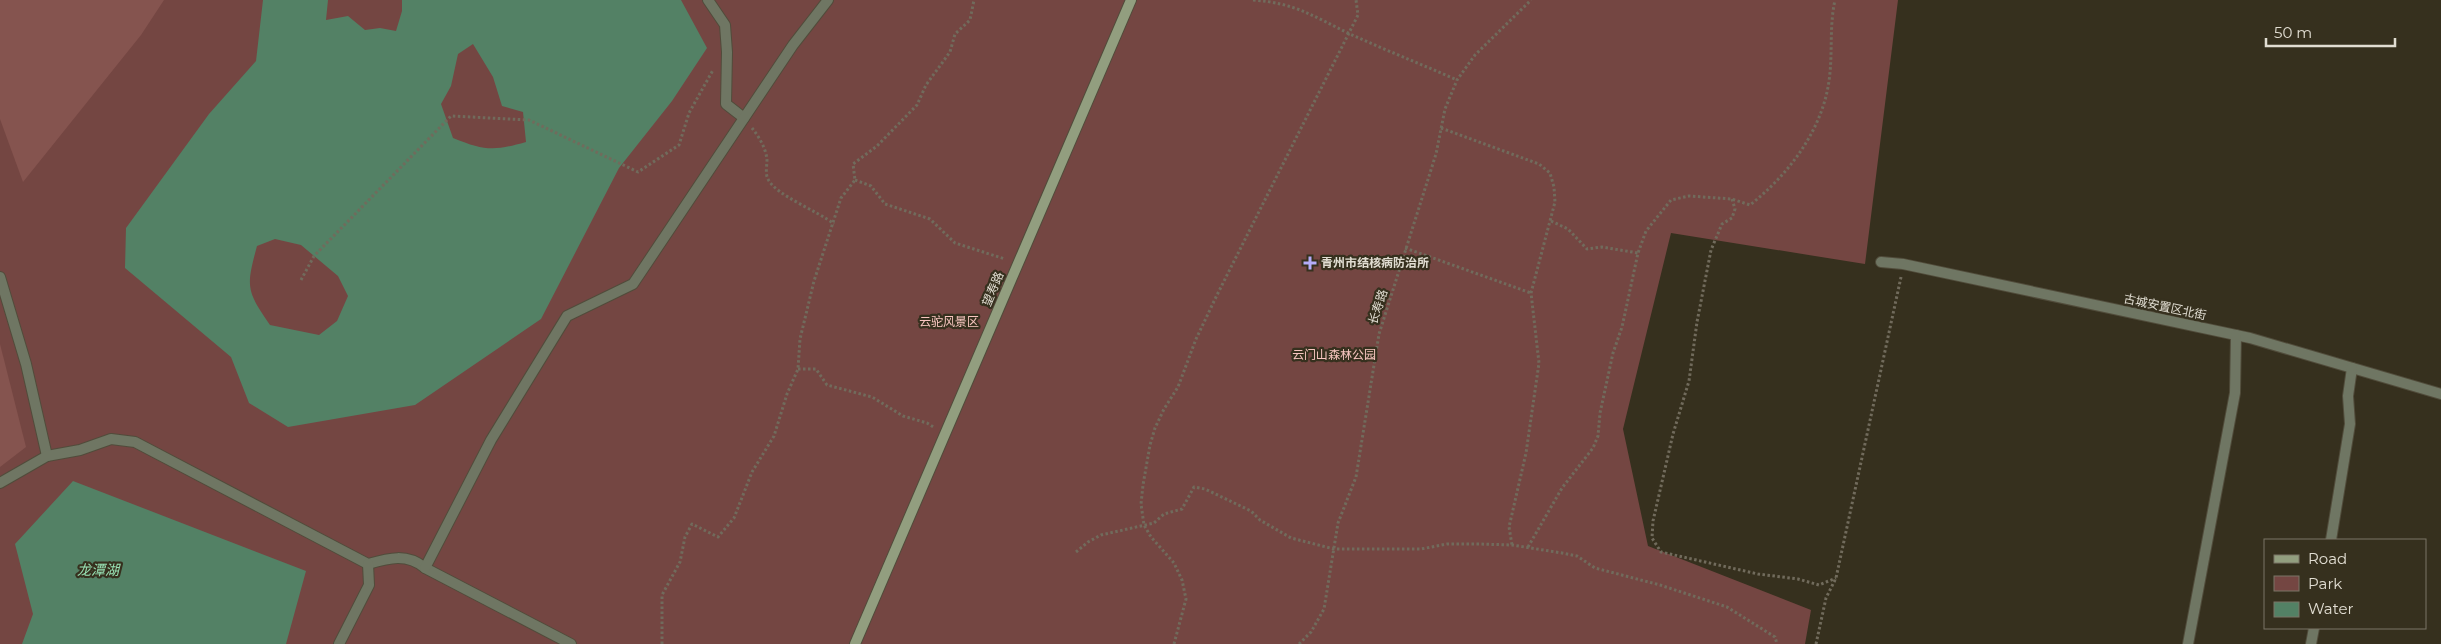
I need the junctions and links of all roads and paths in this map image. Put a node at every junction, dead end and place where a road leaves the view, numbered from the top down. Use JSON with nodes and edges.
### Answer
{"nodes":[{"id":1,"x":708,"y":0,"type":"edge"},
{"id":2,"x":828,"y":0,"type":"edge"},
{"id":3,"x":974,"y":0,"type":"edge"},
{"id":4,"x":1131,"y":0,"type":"edge"},
{"id":5,"x":1253,"y":0,"type":"edge"},
{"id":6,"x":1356,"y":0,"type":"edge"},
{"id":7,"x":1531,"y":0,"type":"edge"},
{"id":8,"x":1835,"y":0,"type":"edge"},
{"id":9,"x":1349,"y":33,"type":"junction"},
{"id":10,"x":727,"y":52,"type":"junction"},
{"id":11,"x":1456,"y":80,"type":"junction"},
{"id":12,"x":744,"y":118,"type":"junction"},
{"id":13,"x":1442,"y":128,"type":"junction"},
{"id":14,"x":855,"y":180,"type":"junction"},
{"id":15,"x":1732,"y":199,"type":"junction"},
{"id":16,"x":1551,"y":221,"type":"junction"},
{"id":17,"x":834,"y":224,"type":"junction"},
{"id":18,"x":1406,"y":248,"type":"junction"},
{"id":19,"x":1638,"y":253,"type":"junction"},
{"id":20,"x":1881,"y":262,"type":"dead end"},
{"id":21,"x":1018,"y":264,"type":"junction"},
{"id":22,"x":1903,"y":264,"type":"junction"},
{"id":23,"x":0,"y":277,"type":"edge"},
{"id":24,"x":301,"y":280,"type":"dead end"},
{"id":25,"x":1531,"y":293,"type":"junction"},
{"id":26,"x":2236,"y":335,"type":"junction"},
{"id":27,"x":2352,"y":368,"type":"junction"},
{"id":28,"x":798,"y":370,"type":"junction"},
{"id":29,"x":2441,"y":394,"type":"edge"},
{"id":30,"x":945,"y":434,"type":"junction"},
{"id":31,"x":47,"y":456,"type":"junction"},
{"id":32,"x":0,"y":483,"type":"edge"},
{"id":33,"x":1144,"y":525,"type":"junction"},
{"id":34,"x":2331,"y":539,"type":"edge"},
{"id":35,"x":1512,"y":545,"type":"junction"},
{"id":36,"x":1528,"y":547,"type":"junction"},
{"id":37,"x":1334,"y":549,"type":"junction"},
{"id":38,"x":1076,"y":552,"type":"dead end"},
{"id":39,"x":368,"y":564,"type":"junction"},
{"id":40,"x":425,"y":568,"type":"junction"},
{"id":41,"x":1836,"y":578,"type":"junction"},
{"id":42,"x":2314,"y":629,"type":"edge"},
{"id":43,"x":339,"y":644,"type":"edge"},
{"id":44,"x":571,"y":644,"type":"edge"},
{"id":45,"x":662,"y":644,"type":"edge"},
{"id":46,"x":855,"y":644,"type":"edge"},
{"id":47,"x":1174,"y":644,"type":"edge"},
{"id":48,"x":1299,"y":644,"type":"edge"},
{"id":49,"x":1777,"y":644,"type":"edge"},
{"id":50,"x":1816,"y":644,"type":"edge"},
{"id":51,"x":2188,"y":644,"type":"edge"},
{"id":52,"x":2311,"y":644,"type":"edge"}],
"edges":[{"from":1,"to":10,"type":"street"},
{"from":2,"to":12,"type":"street"},
{"from":3,"to":14,"type":"path"},
{"from":4,"to":21,"type":"street","name":"望寿路"},
{"from":5,"to":9,"type":"path"},
{"from":6,"to":9,"type":"path"},
{"from":7,"to":11,"type":"path","name":"长寿路"},
{"from":8,"to":15,"type":"path"},
{"from":9,"to":11,"type":"path"},
{"from":9,"to":33,"type":"path"},
{"from":10,"to":12,"type":"street"},
{"from":10,"to":24,"type":"path"},
{"from":11,"to":13,"type":"path","name":"长寿路"},
{"from":12,"to":17,"type":"path"},
{"from":12,"to":40,"type":"street"},
{"from":13,"to":16,"type":"path"},
{"from":13,"to":18,"type":"path","name":"长寿路"},
{"from":14,"to":17,"type":"path"},
{"from":14,"to":21,"type":"path"},
{"from":15,"to":19,"type":"path"},
{"from":15,"to":41,"type":"path"},
{"from":16,"to":19,"type":"path"},
{"from":16,"to":25,"type":"path"},
{"from":17,"to":28,"type":"path"},
{"from":18,"to":25,"type":"path"},
{"from":18,"to":37,"type":"path","name":"长寿路"},
{"from":19,"to":36,"type":"path"},
{"from":20,"to":22,"type":"street","name":"古城安置区北街"},
{"from":21,"to":30,"type":"street","name":"望寿路"},
{"from":22,"to":26,"type":"street","name":"古城安置区北街"},
{"from":22,"to":41,"type":"path"},
{"from":23,"to":31,"type":"street"},
{"from":25,"to":35,"type":"path"},
{"from":26,"to":27,"type":"street","name":"古城安置区北街"},
{"from":26,"to":51,"type":"street"},
{"from":27,"to":29,"type":"street","name":"古城安置区北街"},
{"from":27,"to":34,"type":"street"},
{"from":28,"to":30,"type":"path"},
{"from":28,"to":45,"type":"path"},
{"from":30,"to":46,"type":"street","name":"望寿路"},
{"from":31,"to":32,"type":"street"},
{"from":31,"to":39,"type":"street"},
{"from":33,"to":37,"type":"path"},
{"from":33,"to":38,"type":"path"},
{"from":33,"to":47,"type":"path"},
{"from":35,"to":36,"type":"path"},
{"from":35,"to":37,"type":"path"},
{"from":36,"to":49,"type":"path"},
{"from":37,"to":48,"type":"path","name":"长寿路"},
{"from":39,"to":40,"type":"street"},
{"from":39,"to":43,"type":"street"},
{"from":40,"to":44,"type":"street"},
{"from":41,"to":50,"type":"path"},
{"from":42,"to":52,"type":"street"}]}
